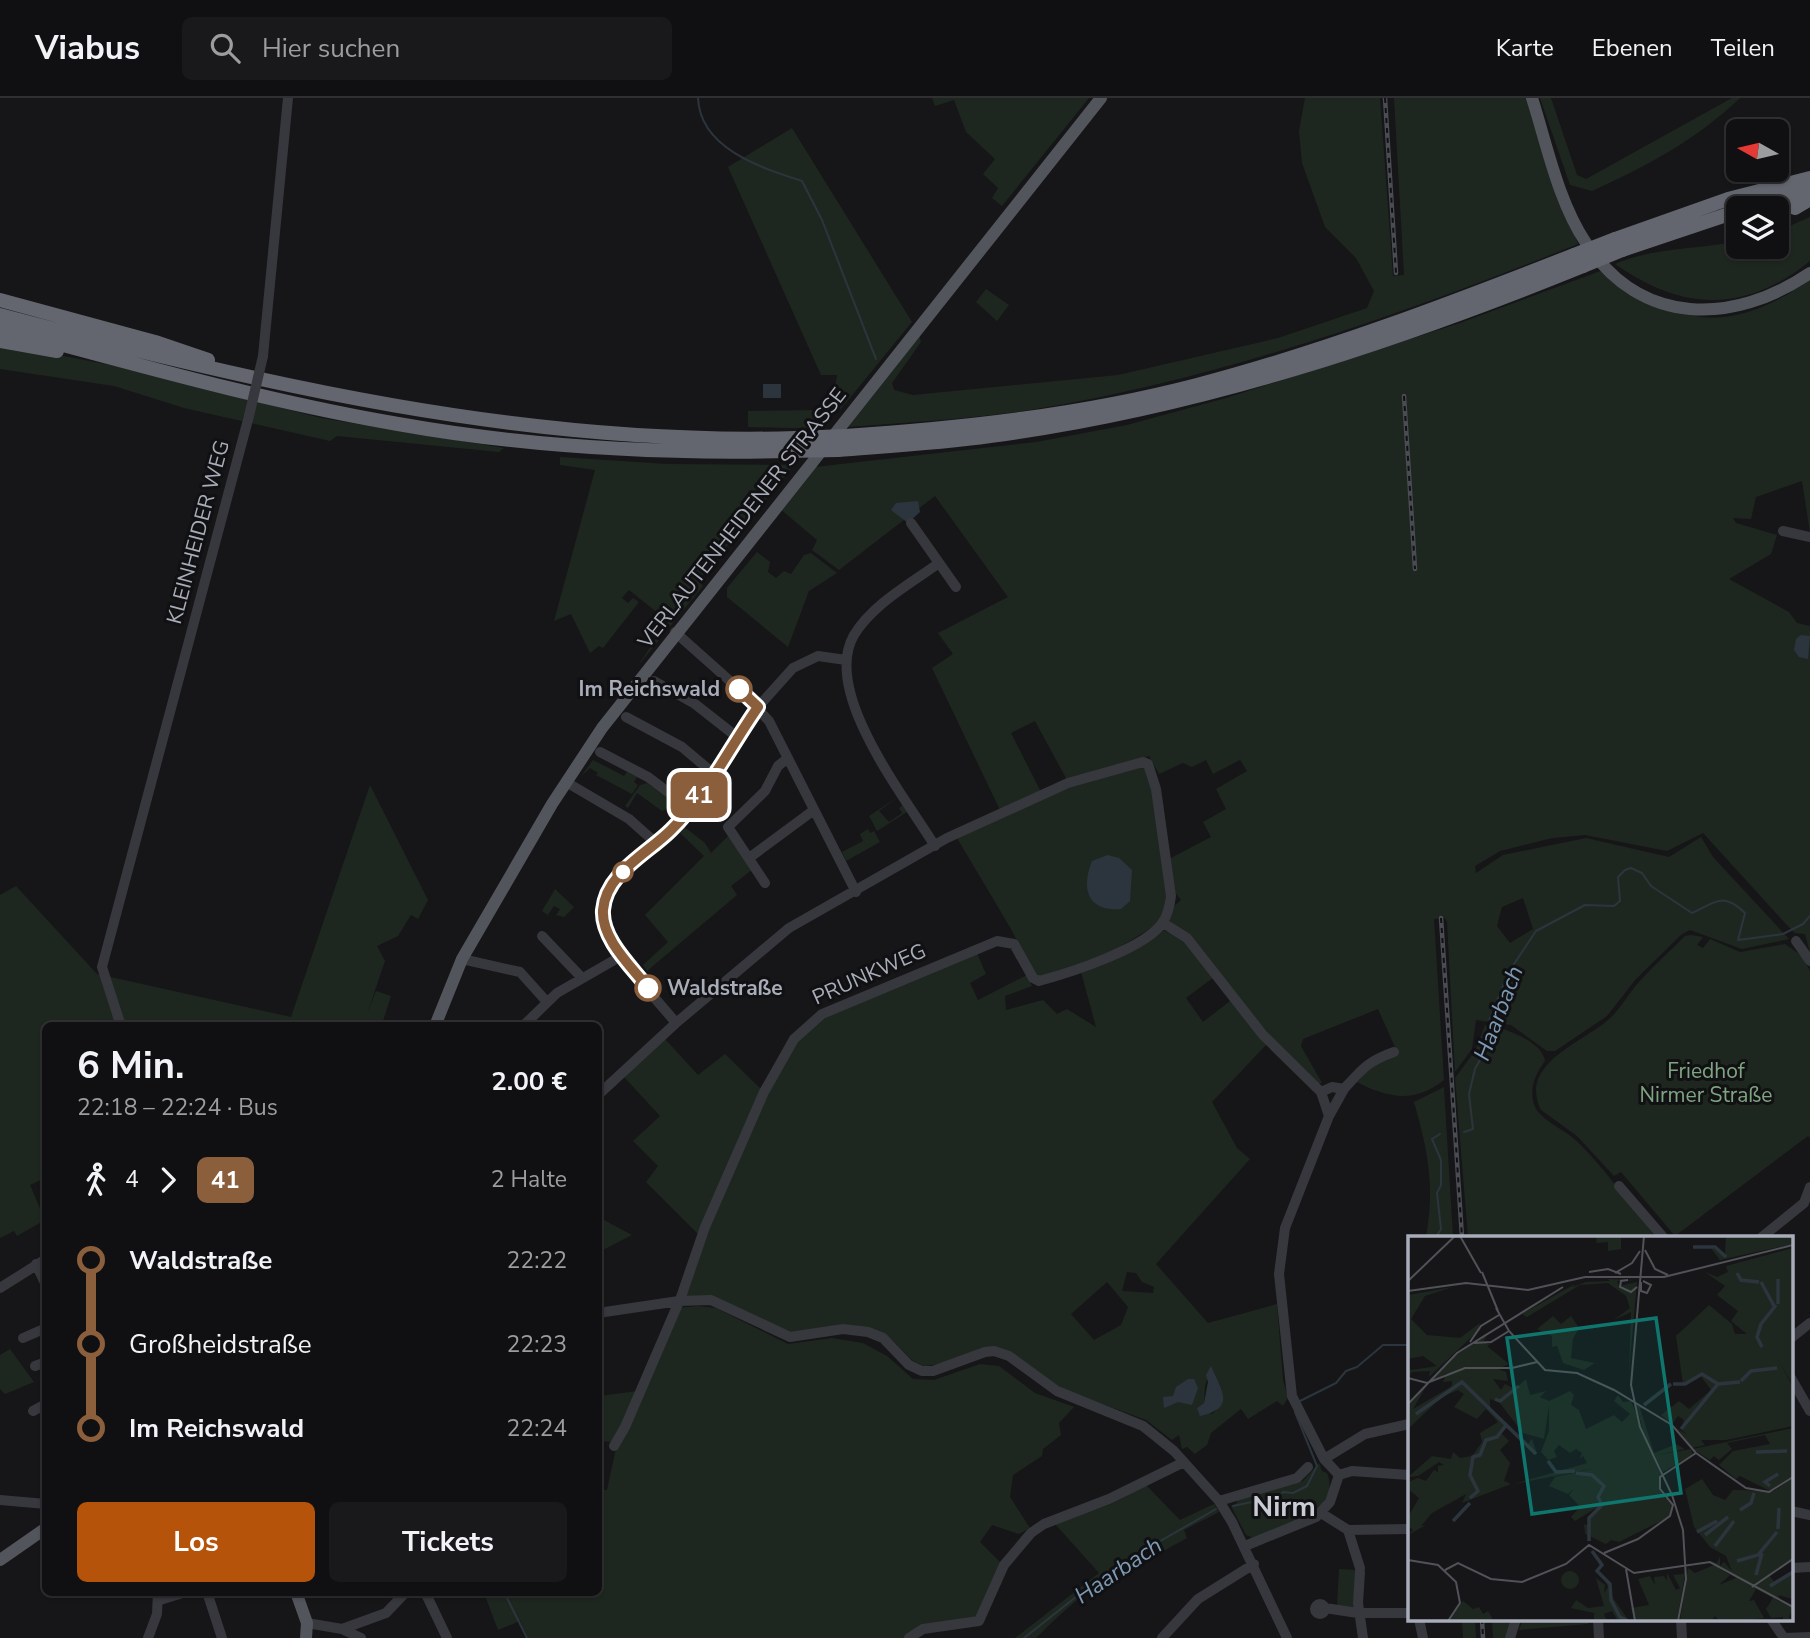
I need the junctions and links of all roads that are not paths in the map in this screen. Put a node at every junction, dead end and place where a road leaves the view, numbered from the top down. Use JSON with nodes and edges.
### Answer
{"nodes":[{"id":1,"x":288,"y":98,"type":"edge"},
{"id":2,"x":1101,"y":98,"type":"edge"},
{"id":3,"x":1532,"y":98,"type":"edge"},
{"id":4,"x":1810,"y":178,"type":"edge"},
{"id":5,"x":1810,"y":191,"type":"edge"},
{"id":6,"x":1789,"y":197,"type":"edge"},
{"id":7,"x":1810,"y":199,"type":"edge"},
{"id":8,"x":1796,"y":208,"type":"dead end"},
{"id":9,"x":1726,"y":215,"type":"edge"},
{"id":10,"x":1684,"y":239,"type":"dead end"},
{"id":11,"x":1624,"y":245,"type":"junction"},
{"id":12,"x":1810,"y":273,"type":"edge"},
{"id":13,"x":0,"y":300,"type":"edge"},
{"id":14,"x":0,"y":315,"type":"edge"},
{"id":15,"x":0,"y":328,"type":"edge"},
{"id":16,"x":0,"y":341,"type":"edge"},
{"id":17,"x":111,"y":358,"type":"junction"},
{"id":18,"x":242,"y":375,"type":"junction"},
{"id":19,"x":792,"y":444,"type":"junction"},
{"id":20,"x":911,"y":523,"type":"dead end"},
{"id":21,"x":1783,"y":531,"type":"dead end"},
{"id":22,"x":1810,"y":537,"type":"edge"},
{"id":23,"x":939,"y":563,"type":"junction"},
{"id":24,"x":956,"y":587,"type":"dead end"},
{"id":25,"x":675,"y":632,"type":"junction"},
{"id":26,"x":846,"y":660,"type":"junction"},
{"id":27,"x":654,"y":681,"type":"dead end"},
{"id":28,"x":758,"y":707,"type":"junction"},
{"id":29,"x":626,"y":716,"type":"dead end"},
{"id":30,"x":737,"y":737,"type":"junction"},
{"id":31,"x":600,"y":752,"type":"dead end"},
{"id":32,"x":788,"y":758,"type":"junction"},
{"id":33,"x":713,"y":773,"type":"junction"},
{"id":34,"x":566,"y":782,"type":"junction"},
{"id":35,"x":689,"y":808,"type":"junction"},
{"id":36,"x":814,"y":810,"type":"junction"},
{"id":37,"x":656,"y":843,"type":"junction"},
{"id":38,"x":935,"y":846,"type":"junction"},
{"id":39,"x":749,"y":858,"type":"junction"},
{"id":40,"x":765,"y":883,"type":"dead end"},
{"id":41,"x":856,"y":892,"type":"junction"},
{"id":42,"x":1163,"y":923,"type":"junction"},
{"id":43,"x":542,"y":936,"type":"dead end"},
{"id":44,"x":1796,"y":940,"type":"dead end"},
{"id":45,"x":623,"y":955,"type":"junction"},
{"id":46,"x":462,"y":960,"type":"junction"},
{"id":47,"x":1810,"y":961,"type":"edge"},
{"id":48,"x":582,"y":978,"type":"junction"},
{"id":49,"x":547,"y":1002,"type":"junction"},
{"id":50,"x":120,"y":1022,"type":"edge"},
{"id":51,"x":437,"y":1022,"type":"edge"},
{"id":52,"x":527,"y":1022,"type":"edge"},
{"id":53,"x":676,"y":1023,"type":"junction"},
{"id":54,"x":1394,"y":1052,"type":"dead end"},
{"id":55,"x":1344,"y":1089,"type":"junction"},
{"id":56,"x":602,"y":1091,"type":"edge"},
{"id":57,"x":1321,"y":1091,"type":"junction"},
{"id":58,"x":1329,"y":1116,"type":"junction"},
{"id":59,"x":1619,"y":1186,"type":"dead end"},
{"id":60,"x":1809,"y":1193,"type":"edge"},
{"id":61,"x":1663,"y":1236,"type":"edge"},
{"id":62,"x":1763,"y":1236,"type":"edge"},
{"id":63,"x":41,"y":1261,"type":"edge"},
{"id":64,"x":0,"y":1288,"type":"edge"},
{"id":65,"x":678,"y":1301,"type":"junction"},
{"id":66,"x":602,"y":1312,"type":"edge"},
{"id":67,"x":1810,"y":1323,"type":"edge"},
{"id":68,"x":42,"y":1330,"type":"edge"},
{"id":69,"x":1792,"y":1337,"type":"edge"},
{"id":70,"x":23,"y":1338,"type":"dead end"},
{"id":71,"x":1792,"y":1380,"type":"edge"},
{"id":72,"x":42,"y":1406,"type":"edge"},
{"id":73,"x":33,"y":1411,"type":"dead end"},
{"id":74,"x":1810,"y":1411,"type":"edge"},
{"id":75,"x":1408,"y":1424,"type":"edge"},
{"id":76,"x":614,"y":1446,"type":"dead end"},
{"id":77,"x":1324,"y":1460,"type":"junction"},
{"id":78,"x":1184,"y":1462,"type":"junction"},
{"id":79,"x":1308,"y":1467,"type":"dead end"},
{"id":80,"x":1339,"y":1475,"type":"junction"},
{"id":81,"x":1408,"y":1475,"type":"edge"},
{"id":82,"x":0,"y":1500,"type":"edge"},
{"id":83,"x":1219,"y":1501,"type":"junction"},
{"id":84,"x":42,"y":1504,"type":"edge"},
{"id":85,"x":1792,"y":1511,"type":"edge"},
{"id":86,"x":1321,"y":1513,"type":"junction"},
{"id":87,"x":1810,"y":1515,"type":"edge"},
{"id":88,"x":1408,"y":1529,"type":"edge"},
{"id":89,"x":1348,"y":1530,"type":"junction"},
{"id":90,"x":42,"y":1531,"type":"edge"},
{"id":91,"x":1245,"y":1546,"type":"junction"},
{"id":92,"x":0,"y":1560,"type":"edge"},
{"id":93,"x":1254,"y":1564,"type":"junction"},
{"id":94,"x":1810,"y":1567,"type":"edge"},
{"id":95,"x":1792,"y":1568,"type":"edge"},
{"id":96,"x":159,"y":1596,"type":"edge"},
{"id":97,"x":207,"y":1596,"type":"edge"},
{"id":98,"x":297,"y":1596,"type":"edge"},
{"id":99,"x":402,"y":1596,"type":"edge"},
{"id":100,"x":427,"y":1596,"type":"edge"},
{"id":101,"x":1325,"y":1608,"type":"dead end"},
{"id":102,"x":1359,"y":1613,"type":"junction"},
{"id":103,"x":1408,"y":1614,"type":"edge"},
{"id":104,"x":1419,"y":1620,"type":"edge"},
{"id":105,"x":1516,"y":1620,"type":"edge"},
{"id":106,"x":1598,"y":1620,"type":"edge"},
{"id":107,"x":1681,"y":1620,"type":"edge"},
{"id":108,"x":1772,"y":1620,"type":"edge"},
{"id":109,"x":307,"y":1623,"type":"junction"},
{"id":110,"x":342,"y":1629,"type":"junction"},
{"id":111,"x":1810,"y":1637,"type":"edge"},
{"id":112,"x":148,"y":1638,"type":"edge"},
{"id":113,"x":222,"y":1638,"type":"edge"},
{"id":114,"x":306,"y":1638,"type":"edge"},
{"id":115,"x":361,"y":1638,"type":"edge"},
{"id":116,"x":447,"y":1638,"type":"edge"},
{"id":117,"x":909,"y":1638,"type":"edge"},
{"id":118,"x":1162,"y":1638,"type":"edge"},
{"id":119,"x":1287,"y":1638,"type":"edge"},
{"id":120,"x":1363,"y":1638,"type":"edge"},
{"id":121,"x":1423,"y":1638,"type":"edge"},
{"id":122,"x":1510,"y":1638,"type":"edge"},
{"id":123,"x":1600,"y":1638,"type":"edge"},
{"id":124,"x":1682,"y":1638,"type":"edge"},
{"id":125,"x":1784,"y":1638,"type":"edge"}],
"edges":[{"from":1,"to":50,"type":"street","name":"KLEINHEIDER WEG","bridge":true},
{"from":2,"to":25,"type":"main road","name":"VERLAUTENHEIDENER STRASSE"},
{"from":3,"to":12,"type":"main road"},
{"from":4,"to":11,"type":"highway"},
{"from":5,"to":6,"type":"highway"},
{"from":7,"to":8,"type":"highway"},
{"from":9,"to":11,"type":"highway"},
{"from":10,"to":11,"type":"highway"},
{"from":11,"to":19,"type":"highway","bridge":true},
{"from":13,"to":18,"type":"highway"},
{"from":14,"to":18,"type":"highway"},
{"from":15,"to":17,"type":"highway"},
{"from":16,"to":17,"type":"highway"},
{"from":17,"to":19,"type":"highway"},
{"from":18,"to":19,"type":"highway"},
{"from":20,"to":23,"type":"street"},
{"from":21,"to":22,"type":"street"},
{"from":23,"to":24,"type":"street"},
{"from":23,"to":26,"type":"street"},
{"from":25,"to":28,"type":"street"},
{"from":25,"to":34,"type":"main road","name":"VERLAUTENHEIDENER STRASSE"},
{"from":26,"to":28,"type":"street"},
{"from":26,"to":38,"type":"street"},
{"from":27,"to":30,"type":"street"},
{"from":28,"to":30,"type":"street"},
{"from":28,"to":32,"type":"street"},
{"from":29,"to":33,"type":"street"},
{"from":30,"to":33,"type":"street"},
{"from":31,"to":35,"type":"street"},
{"from":32,"to":36,"type":"street"},
{"from":32,"to":39,"type":"street"},
{"from":33,"to":35,"type":"street"},
{"from":34,"to":37,"type":"street"},
{"from":34,"to":46,"type":"main road","name":"VERLAUTENHEIDENER STRASSE"},
{"from":35,"to":37,"type":"street"},
{"from":36,"to":39,"type":"street"},
{"from":36,"to":41,"type":"street"},
{"from":37,"to":45,"type":"street"},
{"from":38,"to":41,"type":"street"},
{"from":38,"to":42,"type":"street"},
{"from":39,"to":40,"type":"street"},
{"from":41,"to":53,"type":"street"},
{"from":42,"to":57,"type":"street"},
{"from":42,"to":65,"type":"street","name":"PRUNKWEG"},
{"from":43,"to":48,"type":"street"},
{"from":44,"to":47,"type":"street"},
{"from":45,"to":48,"type":"street"},
{"from":45,"to":53,"type":"street"},
{"from":46,"to":49,"type":"street"},
{"from":46,"to":51,"type":"main road","name":"VERLAUTENHEIDENER STRASSE"},
{"from":48,"to":49,"type":"street"},
{"from":49,"to":52,"type":"street"},
{"from":53,"to":56,"type":"street"},
{"from":54,"to":55,"type":"street"},
{"from":55,"to":57,"type":"street"},
{"from":55,"to":58,"type":"street"},
{"from":57,"to":58,"type":"street"},
{"from":58,"to":77,"type":"street"},
{"from":59,"to":61,"type":"street"},
{"from":60,"to":62,"type":"street"},
{"from":63,"to":64,"type":"street"},
{"from":65,"to":66,"type":"street"},
{"from":65,"to":76,"type":"street","name":"PRUNKWEG"},
{"from":65,"to":78,"type":"street"},
{"from":67,"to":69,"type":"street"},
{"from":68,"to":70,"type":"street"},
{"from":71,"to":74,"type":"street"},
{"from":72,"to":73,"type":"street"},
{"from":75,"to":77,"type":"street"},
{"from":77,"to":80,"type":"street"},
{"from":78,"to":83,"type":"street"},
{"from":78,"to":117,"type":"street"},
{"from":79,"to":83,"type":"street"},
{"from":80,"to":81,"type":"street"},
{"from":80,"to":86,"type":"street"},
{"from":82,"to":84,"type":"street"},
{"from":83,"to":91,"type":"street"},
{"from":85,"to":87,"type":"street"},
{"from":86,"to":89,"type":"street"},
{"from":86,"to":91,"type":"street"},
{"from":88,"to":89,"type":"street"},
{"from":89,"to":102,"type":"street"},
{"from":90,"to":92,"type":"main road"},
{"from":91,"to":93,"type":"street"},
{"from":93,"to":118,"type":"street"},
{"from":93,"to":119,"type":"street"},
{"from":94,"to":95,"type":"street"},
{"from":96,"to":112,"type":"street"},
{"from":97,"to":113,"type":"street"},
{"from":98,"to":109,"type":"main road"},
{"from":99,"to":110,"type":"street"},
{"from":100,"to":116,"type":"street"},
{"from":101,"to":102,"type":"street"},
{"from":102,"to":103,"type":"street"},
{"from":102,"to":120,"type":"street"},
{"from":104,"to":121,"type":"street"},
{"from":105,"to":122,"type":"street"},
{"from":106,"to":123,"type":"street"},
{"from":107,"to":124,"type":"street"},
{"from":108,"to":125,"type":"street"},
{"from":109,"to":110,"type":"street"},
{"from":109,"to":114,"type":"main road"},
{"from":110,"to":115,"type":"street"},
{"from":111,"to":125,"type":"street"}]}
